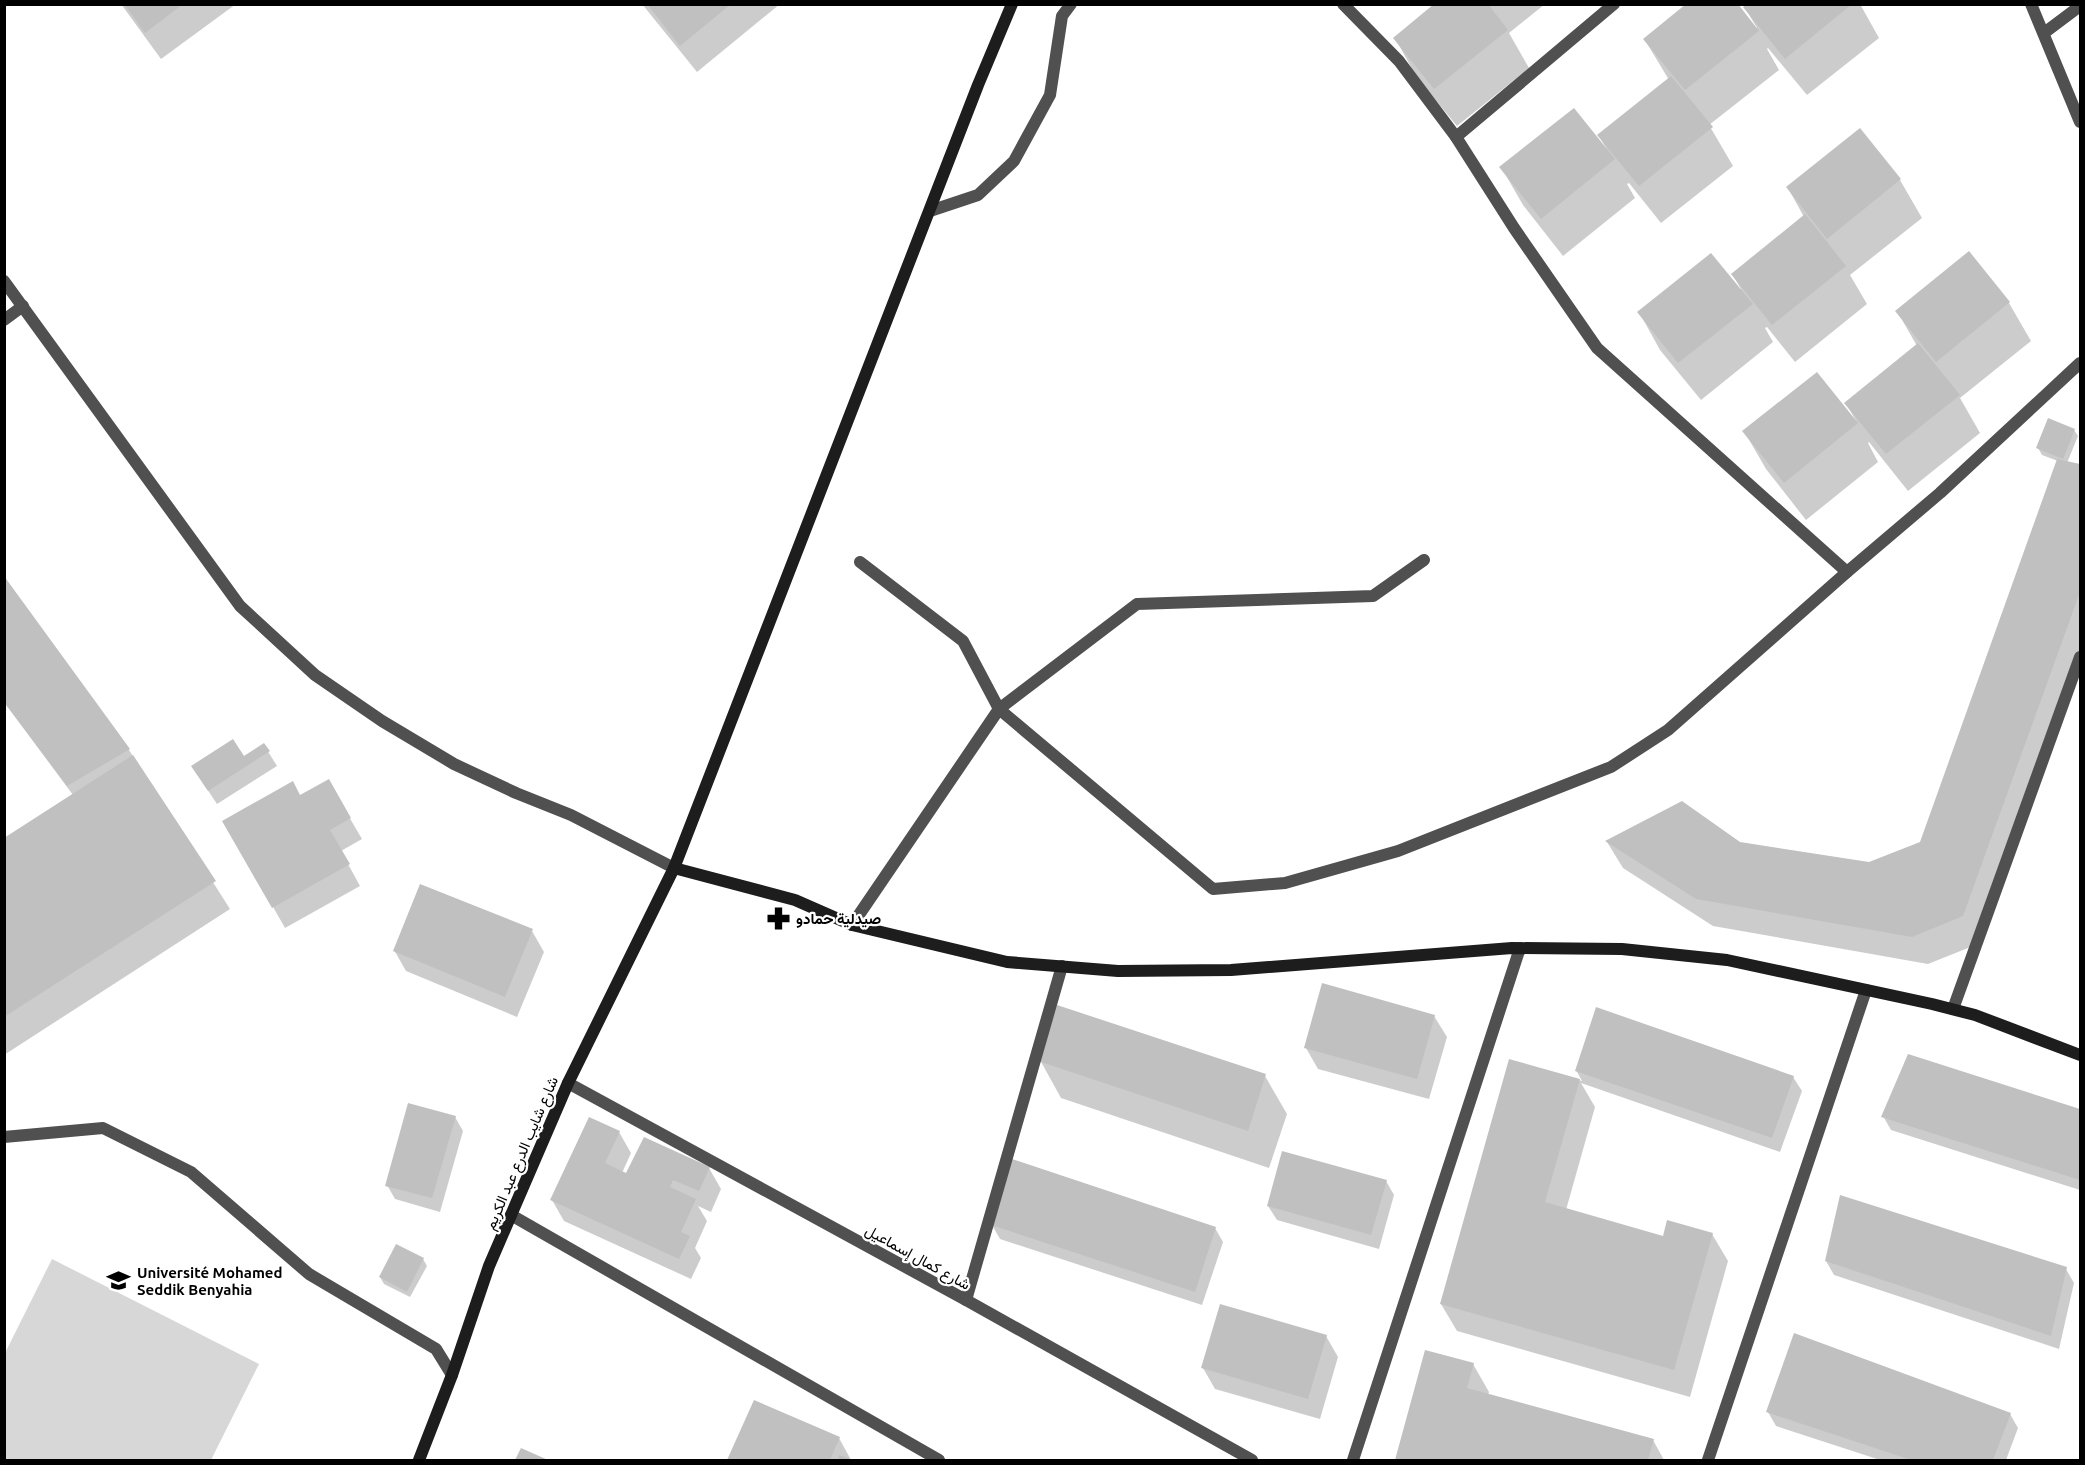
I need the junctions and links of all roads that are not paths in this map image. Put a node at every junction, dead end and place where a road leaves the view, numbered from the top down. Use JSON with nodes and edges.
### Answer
{"nodes":[{"id":1,"x":1012,"y":4,"type":"edge"},
{"id":2,"x":1071,"y":4,"type":"edge"},
{"id":3,"x":1343,"y":4,"type":"edge"},
{"id":4,"x":1614,"y":4,"type":"edge"},
{"id":5,"x":2031,"y":4,"type":"edge"},
{"id":6,"x":2080,"y":6,"type":"edge"},
{"id":7,"x":2044,"y":33,"type":"junction"},
{"id":8,"x":2080,"y":122,"type":"edge"},
{"id":9,"x":1456,"y":137,"type":"junction"},
{"id":10,"x":930,"y":210,"type":"junction"},
{"id":11,"x":4,"y":281,"type":"edge"},
{"id":12,"x":23,"y":306,"type":"junction"},
{"id":13,"x":4,"y":320,"type":"edge"},
{"id":14,"x":2080,"y":363,"type":"edge"},
{"id":15,"x":1424,"y":560,"type":"dead end"},
{"id":16,"x":860,"y":562,"type":"dead end"},
{"id":17,"x":1847,"y":572,"type":"junction"},
{"id":18,"x":2080,"y":657,"type":"edge"},
{"id":19,"x":999,"y":709,"type":"junction"},
{"id":20,"x":674,"y":868,"type":"junction"},
{"id":21,"x":852,"y":925,"type":"junction"},
{"id":22,"x":1520,"y":948,"type":"junction"},
{"id":23,"x":1062,"y":966,"type":"junction"},
{"id":24,"x":1866,"y":990,"type":"junction"},
{"id":25,"x":1953,"y":1009,"type":"junction"},
{"id":26,"x":2080,"y":1054,"type":"edge"},
{"id":27,"x":567,"y":1083,"type":"junction"},
{"id":28,"x":4,"y":1137,"type":"edge"},
{"id":29,"x":511,"y":1215,"type":"junction"},
{"id":30,"x":966,"y":1300,"type":"junction"},
{"id":31,"x":452,"y":1375,"type":"junction"},
{"id":32,"x":419,"y":1461,"type":"edge"},
{"id":33,"x":939,"y":1461,"type":"edge"},
{"id":34,"x":1252,"y":1461,"type":"edge"},
{"id":35,"x":1353,"y":1461,"type":"edge"},
{"id":36,"x":1708,"y":1461,"type":"edge"}],
"edges":[{"from":1,"to":10,"type":"main road","name":"شارع شايب الدرع عبد الكريم"},
{"from":2,"to":10,"type":"street"},
{"from":3,"to":9,"type":"street"},
{"from":4,"to":9,"type":"street"},
{"from":5,"to":7,"type":"street"},
{"from":6,"to":7,"type":"street"},
{"from":7,"to":8,"type":"street"},
{"from":9,"to":17,"type":"street"},
{"from":10,"to":20,"type":"main road","name":"شارع شايب الدرع عبد الكريم"},
{"from":11,"to":12,"type":"street"},
{"from":12,"to":13,"type":"street"},
{"from":12,"to":20,"type":"street"},
{"from":14,"to":17,"type":"street"},
{"from":15,"to":19,"type":"street"},
{"from":16,"to":19,"type":"street"},
{"from":17,"to":19,"type":"street"},
{"from":18,"to":25,"type":"street"},
{"from":19,"to":21,"type":"street"},
{"from":20,"to":21,"type":"main road"},
{"from":20,"to":27,"type":"main road","name":"شارع شايب الدرع عبد الكريم"},
{"from":21,"to":23,"type":"main road"},
{"from":22,"to":23,"type":"main road"},
{"from":22,"to":24,"type":"main road"},
{"from":22,"to":35,"type":"street"},
{"from":23,"to":30,"type":"street"},
{"from":24,"to":25,"type":"main road"},
{"from":24,"to":36,"type":"street"},
{"from":25,"to":26,"type":"main road"},
{"from":27,"to":29,"type":"main road","name":"شارع شايب الدرع عبد الكريم"},
{"from":27,"to":30,"type":"street","name":"شارع كمال إسماعيل"},
{"from":28,"to":31,"type":"street"},
{"from":29,"to":31,"type":"main road","name":"شارع شايب الدرع عبد الكريم"},
{"from":29,"to":33,"type":"street"},
{"from":30,"to":34,"type":"street","name":"شارع كمال إسماعيل"},
{"from":31,"to":32,"type":"main road","name":"شارع شايب الدرع عبد الكريم"}]}
